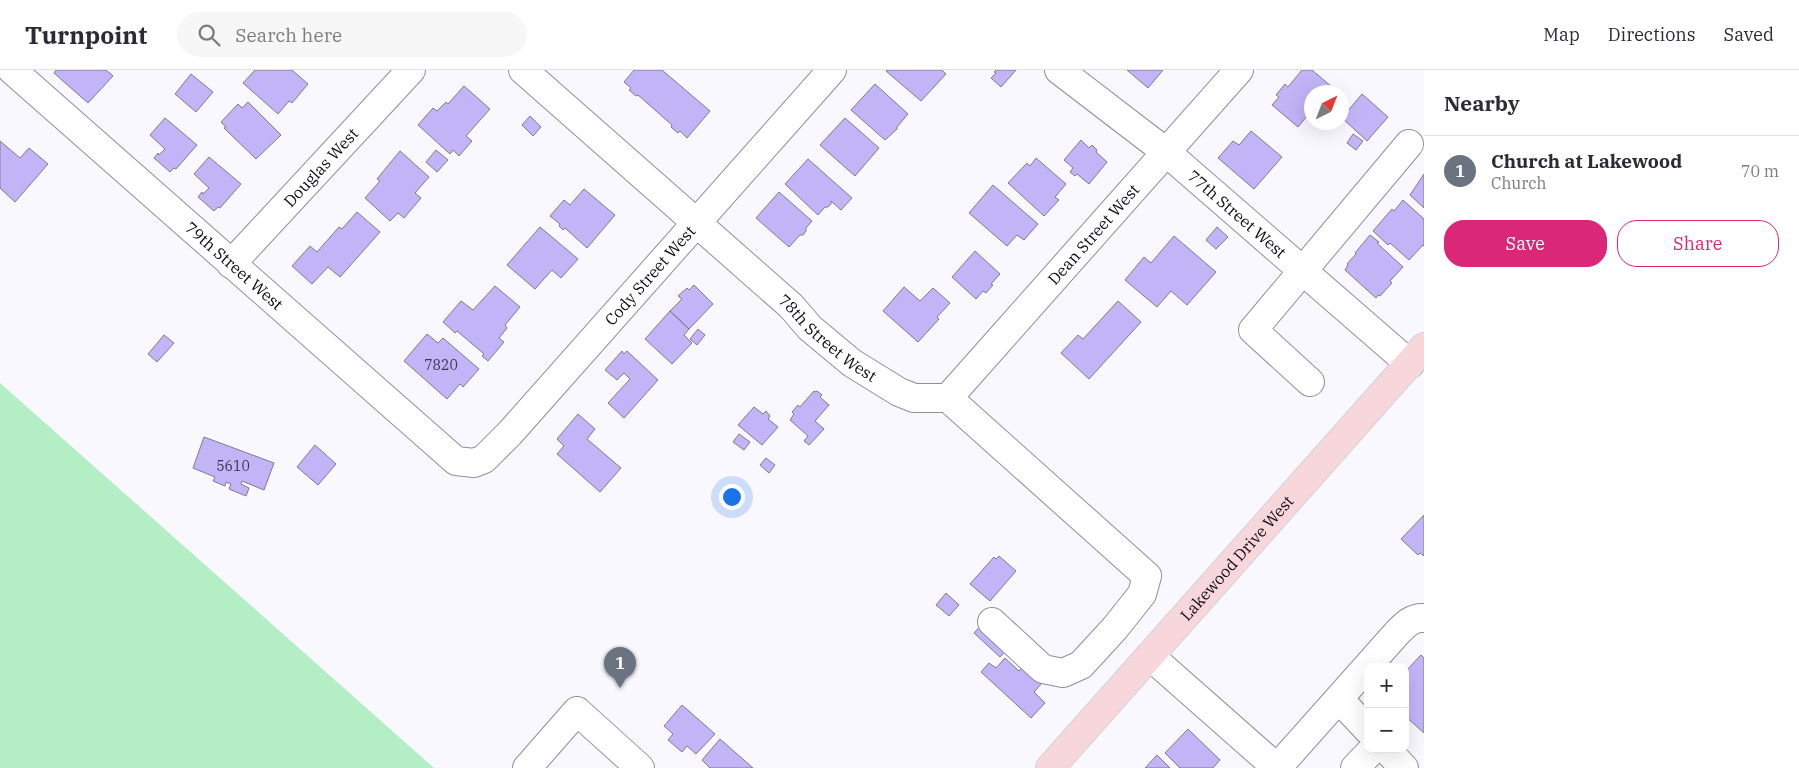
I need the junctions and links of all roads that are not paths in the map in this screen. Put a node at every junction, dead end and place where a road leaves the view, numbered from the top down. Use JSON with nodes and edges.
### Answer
{"nodes":[{"id":1,"x":12,"y":70,"type":"edge"},
{"id":2,"x":411,"y":70,"type":"edge"},
{"id":3,"x":524,"y":70,"type":"edge"},
{"id":4,"x":832,"y":70,"type":"edge"},
{"id":5,"x":1059,"y":70,"type":"edge"},
{"id":6,"x":1239,"y":70,"type":"edge"},
{"id":7,"x":1408,"y":144,"type":"dead end"},
{"id":8,"x":1166,"y":152,"type":"junction"},
{"id":9,"x":697,"y":223,"type":"junction"},
{"id":10,"x":231,"y":264,"type":"junction"},
{"id":11,"x":1302,"y":270,"type":"junction"},
{"id":12,"x":1417,"y":355,"type":"edge"},
{"id":13,"x":1310,"y":382,"type":"dead end"},
{"id":14,"x":948,"y":398,"type":"junction"},
{"id":15,"x":456,"y":461,"type":"joint"},
{"id":16,"x":1420,"y":618,"type":"edge"},
{"id":17,"x":992,"y":622,"type":"dead end"},
{"id":18,"x":1150,"y":656,"type":"junction"},
{"id":19,"x":1339,"y":699,"type":"junction"},
{"id":20,"x":1364,"y":726,"type":"edge"},
{"id":21,"x":1369,"y":753,"type":"edge"},
{"id":22,"x":1390,"y":753,"type":"edge"},
{"id":23,"x":529,"y":767,"type":"edge"},
{"id":24,"x":640,"y":768,"type":"edge"},
{"id":25,"x":1050,"y":768,"type":"edge"},
{"id":26,"x":1277,"y":768,"type":"edge"},
{"id":27,"x":1355,"y":768,"type":"edge"},
{"id":28,"x":1404,"y":768,"type":"edge"}],
"edges":[{"from":1,"to":10,"type":"street","name":"79th Street West"},
{"from":2,"to":10,"type":"street","name":"Douglas West"},
{"from":3,"to":9,"type":"street","name":"78th Street West"},
{"from":4,"to":9,"type":"street","name":"Cody Street West"},
{"from":5,"to":8,"type":"street","name":"77th Street West"},
{"from":6,"to":8,"type":"street","name":"Dean Street West"},
{"from":7,"to":11,"type":"street"},
{"from":8,"to":11,"type":"street","name":"77th Street West"},
{"from":8,"to":14,"type":"street","name":"Dean Street West"},
{"from":9,"to":14,"type":"street","name":"78th Street West"},
{"from":9,"to":15,"type":"street","name":"Cody Street West"},
{"from":10,"to":15,"type":"street","name":"79th Street West"},
{"from":11,"to":12,"type":"street","name":"77th Street West"},
{"from":11,"to":13,"type":"street"},
{"from":12,"to":18,"type":"main road","name":"Lakewood Drive West"},
{"from":14,"to":17,"type":"street"},
{"from":16,"to":19,"type":"street"},
{"from":18,"to":25,"type":"main road","name":"Lakewood Drive West"},
{"from":18,"to":26,"type":"street"},
{"from":19,"to":20,"type":"street"},
{"from":19,"to":26,"type":"street"},
{"from":21,"to":27,"type":"street"},
{"from":22,"to":28,"type":"street"},
{"from":23,"to":24,"type":"street"}]}
